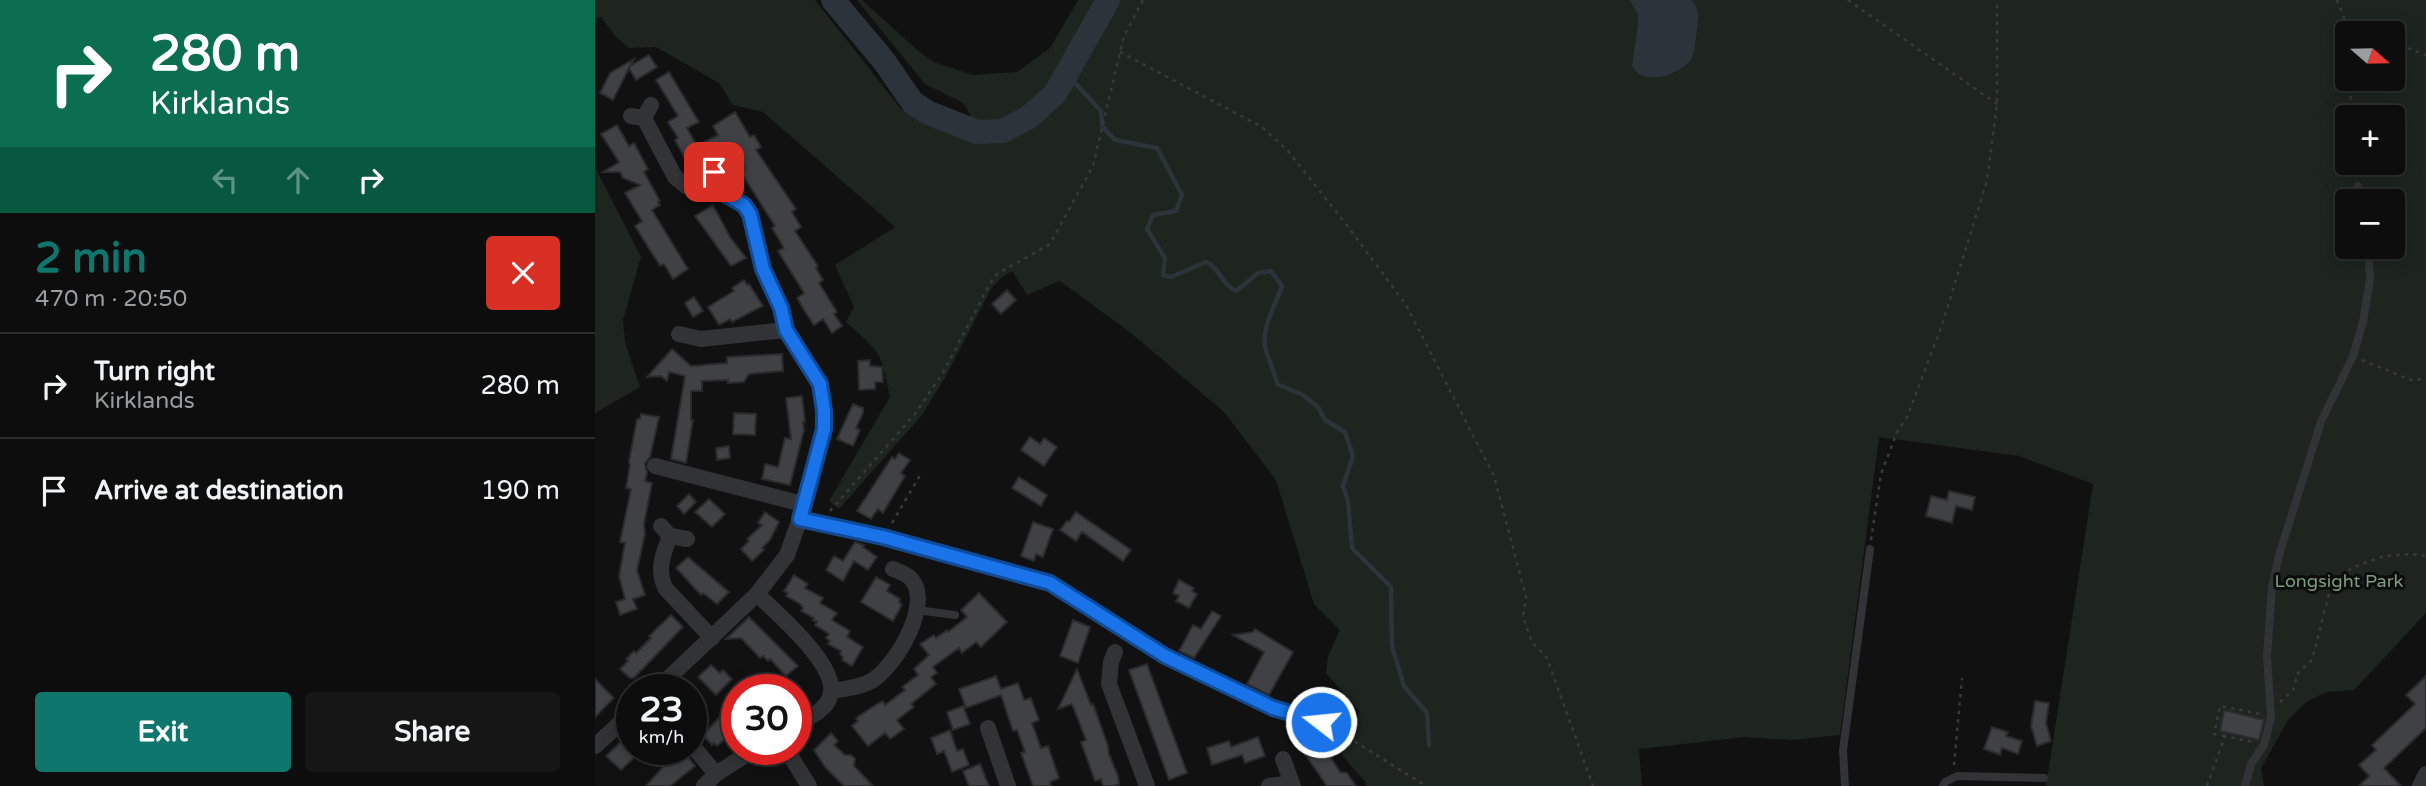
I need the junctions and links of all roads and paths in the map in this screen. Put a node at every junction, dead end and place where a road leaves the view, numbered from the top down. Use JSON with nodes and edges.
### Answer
{"nodes":[{"id":1,"x":1143,"y":0,"type":"edge"},
{"id":2,"x":1848,"y":0,"type":"edge"},
{"id":3,"x":1997,"y":0,"type":"edge"},
{"id":4,"x":2337,"y":0,"type":"edge"},
{"id":5,"x":2345,"y":21,"type":"edge"},
{"id":6,"x":2405,"y":47,"type":"edge"},
{"id":7,"x":1120,"y":52,"type":"junction"},
{"id":8,"x":2426,"y":55,"type":"edge"},
{"id":9,"x":1997,"y":104,"type":"junction"},
{"id":10,"x":642,"y":113,"type":"dead end"},
{"id":11,"x":714,"y":172,"type":"dead end"},
{"id":12,"x":2358,"y":186,"type":"dead end"},
{"id":13,"x":2359,"y":189,"type":"edge"},
{"id":14,"x":717,"y":190,"type":"junction"},
{"id":15,"x":2369,"y":259,"type":"edge"},
{"id":16,"x":786,"y":330,"type":"junction"},
{"id":17,"x":680,"y":334,"type":"dead end"},
{"id":18,"x":2353,"y":356,"type":"junction"},
{"id":19,"x":2426,"y":379,"type":"edge"},
{"id":20,"x":655,"y":466,"type":"dead end"},
{"id":21,"x":922,"y":472,"type":"dead end"},
{"id":22,"x":802,"y":511,"type":"junction"},
{"id":23,"x":823,"y":524,"type":"junction"},
{"id":24,"x":883,"y":537,"type":"junction"},
{"id":25,"x":687,"y":540,"type":"dead end"},
{"id":26,"x":1870,"y":549,"type":"joint"},
{"id":27,"x":2426,"y":556,"type":"edge"},
{"id":28,"x":893,"y":569,"type":"dead end"},
{"id":29,"x":757,"y":594,"type":"junction"},
{"id":30,"x":917,"y":610,"type":"junction"},
{"id":31,"x":955,"y":615,"type":"dead end"},
{"id":32,"x":712,"y":638,"type":"junction"},
{"id":33,"x":1109,"y":657,"type":"dead end"},
{"id":34,"x":673,"y":674,"type":"edge"},
{"id":35,"x":1962,"y":678,"type":"dead end"},
{"id":36,"x":831,"y":691,"type":"junction"},
{"id":37,"x":2272,"y":713,"type":"junction"},
{"id":38,"x":812,"y":714,"type":"edge"},
{"id":39,"x":1321,"y":722,"type":"joint"},
{"id":40,"x":616,"y":727,"type":"edge"},
{"id":41,"x":986,"y":736,"type":"dead end"},
{"id":42,"x":2225,"y":736,"type":"junction"},
{"id":43,"x":2264,"y":745,"type":"junction"},
{"id":44,"x":595,"y":746,"type":"edge"},
{"id":45,"x":1283,"y":760,"type":"dead end"},
{"id":46,"x":707,"y":763,"type":"edge"},
{"id":47,"x":730,"y":765,"type":"edge"},
{"id":48,"x":796,"y":765,"type":"edge"},
{"id":49,"x":716,"y":774,"type":"junction"},
{"id":50,"x":2426,"y":774,"type":"edge"},
{"id":51,"x":1953,"y":777,"type":"junction"},
{"id":52,"x":2044,"y":778,"type":"dead end"},
{"id":53,"x":1292,"y":785,"type":"edge"},
{"id":54,"x":703,"y":786,"type":"edge"},
{"id":55,"x":809,"y":786,"type":"edge"},
{"id":56,"x":1008,"y":786,"type":"edge"},
{"id":57,"x":1147,"y":786,"type":"edge"},
{"id":58,"x":1269,"y":786,"type":"edge"},
{"id":59,"x":1426,"y":786,"type":"edge"},
{"id":60,"x":1593,"y":786,"type":"edge"},
{"id":61,"x":1845,"y":786,"type":"edge"},
{"id":62,"x":1943,"y":786,"type":"edge"},
{"id":63,"x":2207,"y":786,"type":"edge"},
{"id":64,"x":2245,"y":786,"type":"edge"},
{"id":65,"x":2420,"y":786,"type":"edge"}],
"edges":[{"from":1,"to":7,"type":"path"},
{"from":2,"to":9,"type":"path"},
{"from":3,"to":9,"type":"path"},
{"from":4,"to":5,"type":"path"},
{"from":6,"to":8,"type":"path"},
{"from":7,"to":23,"type":"path"},
{"from":7,"to":60,"type":"path"},
{"from":9,"to":26,"type":"path"},
{"from":10,"to":14,"type":"street"},
{"from":11,"to":14,"type":"street"},
{"from":12,"to":13,"type":"lane"},
{"from":14,"to":16,"type":"street"},
{"from":15,"to":18,"type":"lane"},
{"from":16,"to":17,"type":"street"},
{"from":16,"to":22,"type":"street"},
{"from":18,"to":19,"type":"path"},
{"from":18,"to":37,"type":"lane"},
{"from":20,"to":22,"type":"street"},
{"from":21,"to":24,"type":"path"},
{"from":22,"to":23,"type":"street"},
{"from":22,"to":29,"type":"street"},
{"from":23,"to":24,"type":"street"},
{"from":24,"to":39,"type":"street"},
{"from":25,"to":32,"type":"street"},
{"from":26,"to":61,"type":"lane"},
{"from":27,"to":37,"type":"path"},
{"from":28,"to":30,"type":"street"},
{"from":29,"to":32,"type":"street"},
{"from":29,"to":36,"type":"street"},
{"from":30,"to":31,"type":"lane"},
{"from":30,"to":36,"type":"street"},
{"from":32,"to":34,"type":"street"},
{"from":33,"to":57,"type":"street"},
{"from":35,"to":51,"type":"path"},
{"from":36,"to":38,"type":"street"},
{"from":37,"to":42,"type":"path"},
{"from":37,"to":43,"type":"lane"},
{"from":39,"to":59,"type":"path"},
{"from":40,"to":44,"type":"street"},
{"from":41,"to":56,"type":"street"},
{"from":42,"to":43,"type":"path"},
{"from":42,"to":63,"type":"path"},
{"from":43,"to":64,"type":"lane"},
{"from":45,"to":53,"type":"street"},
{"from":46,"to":49,"type":"street"},
{"from":47,"to":49,"type":"street"},
{"from":48,"to":55,"type":"street"},
{"from":49,"to":54,"type":"street"},
{"from":50,"to":65,"type":"street"},
{"from":51,"to":52,"type":"lane"},
{"from":51,"to":62,"type":"lane"},
{"from":53,"to":58,"type":"street"}]}
